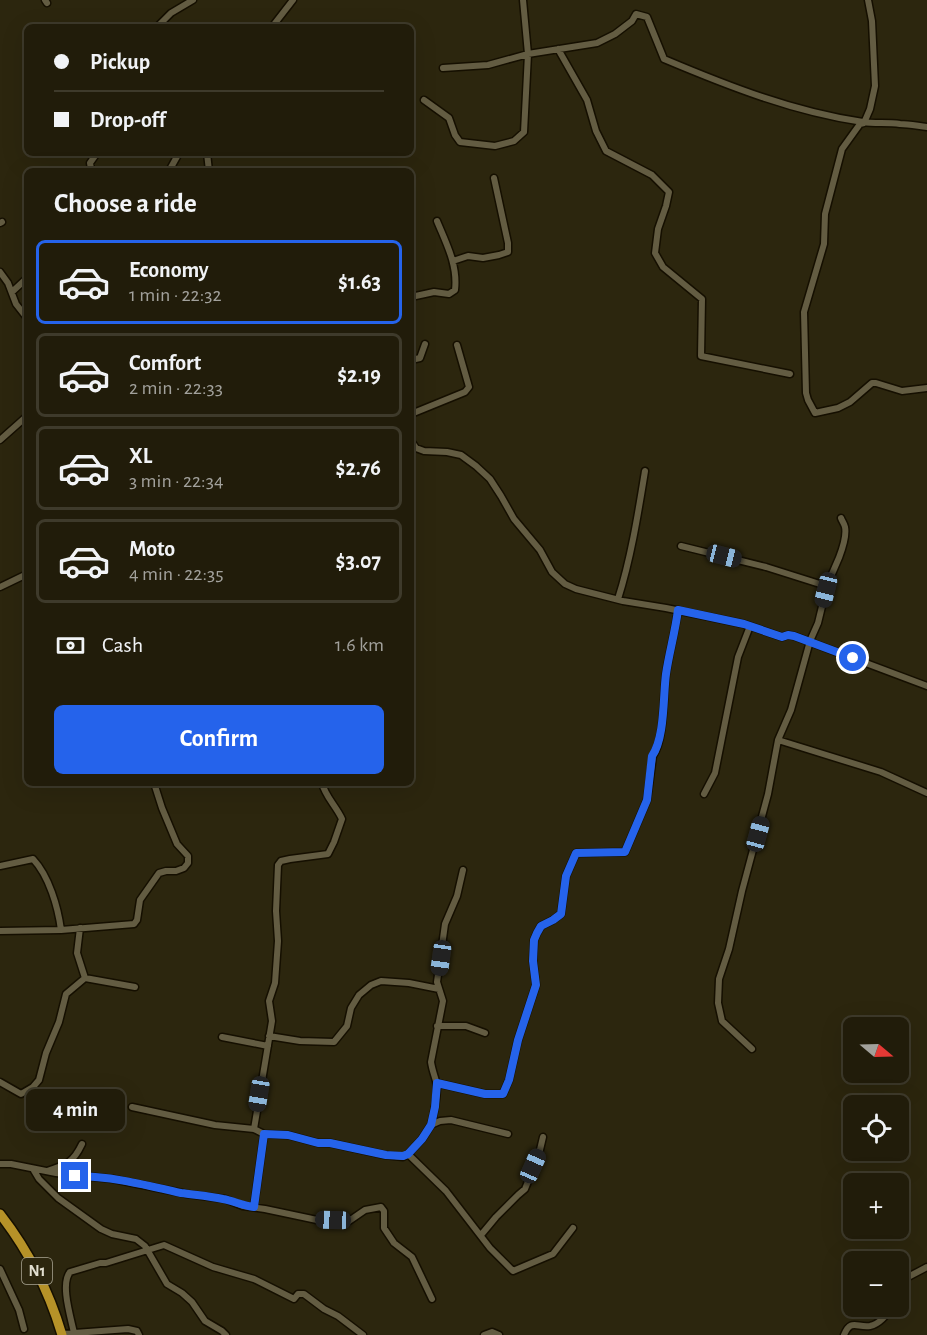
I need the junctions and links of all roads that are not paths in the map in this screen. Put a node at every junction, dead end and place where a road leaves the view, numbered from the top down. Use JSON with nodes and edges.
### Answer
{"nodes":[{"id":1,"x":193,"y":0,"type":"edge"},
{"id":2,"x":293,"y":0,"type":"edge"},
{"id":3,"x":523,"y":0,"type":"edge"},
{"id":4,"x":868,"y":0,"type":"edge"},
{"id":5,"x":160,"y":24,"type":"edge"},
{"id":6,"x":274,"y":24,"type":"edge"},
{"id":7,"x":558,"y":49,"type":"junction"},
{"id":8,"x":528,"y":54,"type":"junction"},
{"id":9,"x":443,"y":68,"type":"dead end"},
{"id":10,"x":424,"y":100,"type":"dead end"},
{"id":11,"x":864,"y":123,"type":"junction"},
{"id":12,"x":927,"y":127,"type":"edge"},
{"id":13,"x":494,"y":178,"type":"dead end"},
{"id":14,"x":437,"y":221,"type":"dead end"},
{"id":15,"x":453,"y":261,"type":"junction"},
{"id":16,"x":0,"y":272,"type":"edge"},
{"id":17,"x":24,"y":281,"type":"edge"},
{"id":18,"x":12,"y":292,"type":"junction"},
{"id":19,"x":414,"y":296,"type":"edge"},
{"id":20,"x":24,"y":314,"type":"edge"},
{"id":21,"x":425,"y":344,"type":"dead end"},
{"id":22,"x":457,"y":345,"type":"dead end"},
{"id":23,"x":414,"y":359,"type":"edge"},
{"id":24,"x":790,"y":374,"type":"dead end"},
{"id":25,"x":927,"y":388,"type":"edge"},
{"id":26,"x":414,"y":413,"type":"edge"},
{"id":27,"x":24,"y":419,"type":"edge"},
{"id":28,"x":0,"y":440,"type":"edge"},
{"id":29,"x":414,"y":445,"type":"edge"},
{"id":30,"x":645,"y":471,"type":"dead end"},
{"id":31,"x":841,"y":518,"type":"dead end"},
{"id":32,"x":681,"y":546,"type":"dead end"},
{"id":33,"x":24,"y":575,"type":"edge"},
{"id":34,"x":0,"y":587,"type":"edge"},
{"id":35,"x":825,"y":587,"type":"junction"},
{"id":36,"x":618,"y":599,"type":"junction"},
{"id":37,"x":678,"y":610,"type":"junction"},
{"id":38,"x":750,"y":626,"type":"junction"},
{"id":39,"x":810,"y":641,"type":"junction"},
{"id":40,"x":927,"y":686,"type":"edge"},
{"id":41,"x":778,"y":740,"type":"junction"},
{"id":42,"x":155,"y":786,"type":"edge"},
{"id":43,"x":322,"y":786,"type":"edge"},
{"id":44,"x":927,"y":793,"type":"edge"},
{"id":45,"x":704,"y":794,"type":"dead end"},
{"id":46,"x":0,"y":867,"type":"edge"},
{"id":47,"x":463,"y":870,"type":"dead end"},
{"id":48,"x":80,"y":928,"type":"junction"},
{"id":49,"x":61,"y":930,"type":"junction"},
{"id":50,"x":0,"y":931,"type":"edge"},
{"id":51,"x":85,"y":978,"type":"junction"},
{"id":52,"x":135,"y":987,"type":"dead end"},
{"id":53,"x":439,"y":989,"type":"junction"},
{"id":54,"x":437,"y":1026,"type":"junction"},
{"id":55,"x":485,"y":1033,"type":"dead end"},
{"id":56,"x":269,"y":1036,"type":"junction"},
{"id":57,"x":222,"y":1037,"type":"dead end"},
{"id":58,"x":268,"y":1046,"type":"junction"},
{"id":59,"x":752,"y":1049,"type":"dead end"},
{"id":60,"x":0,"y":1082,"type":"edge"},
{"id":61,"x":437,"y":1083,"type":"junction"},
{"id":62,"x":132,"y":1107,"type":"dead end"},
{"id":63,"x":431,"y":1125,"type":"junction"},
{"id":64,"x":254,"y":1130,"type":"junction"},
{"id":65,"x":264,"y":1134,"type":"junction"},
{"id":66,"x":508,"y":1134,"type":"dead end"},
{"id":67,"x":543,"y":1137,"type":"dead end"},
{"id":68,"x":82,"y":1144,"type":"dead end"},
{"id":69,"x":408,"y":1154,"type":"junction"},
{"id":70,"x":0,"y":1164,"type":"edge"},
{"id":71,"x":33,"y":1168,"type":"junction"},
{"id":72,"x":46,"y":1171,"type":"junction"},
{"id":73,"x":254,"y":1207,"type":"junction"},
{"id":74,"x":0,"y":1214,"type":"edge"},
{"id":75,"x":573,"y":1228,"type":"dead end"},
{"id":76,"x":481,"y":1235,"type":"junction"},
{"id":77,"x":147,"y":1250,"type":"junction"},
{"id":78,"x":927,"y":1267,"type":"edge"},
{"id":79,"x":0,"y":1269,"type":"edge"},
{"id":80,"x":909,"y":1276,"type":"edge"},
{"id":81,"x":432,"y":1299,"type":"dead end"},
{"id":82,"x":883,"y":1317,"type":"edge"},
{"id":83,"x":24,"y":1329,"type":"dead end"},
{"id":84,"x":74,"y":1333,"type":"junction"},
{"id":85,"x":62,"y":1334,"type":"edge"},
{"id":86,"x":139,"y":1335,"type":"edge"},
{"id":87,"x":226,"y":1335,"type":"edge"},
{"id":88,"x":363,"y":1335,"type":"edge"},
{"id":89,"x":484,"y":1335,"type":"edge"},
{"id":90,"x":499,"y":1335,"type":"edge"},
{"id":91,"x":844,"y":1335,"type":"edge"}],
"edges":[{"from":1,"to":5,"type":"street"},
{"from":2,"to":6,"type":"street"},
{"from":3,"to":8,"type":"street"},
{"from":4,"to":11,"type":"street"},
{"from":7,"to":8,"type":"street"},
{"from":7,"to":11,"type":"street"},
{"from":7,"to":24,"type":"street"},
{"from":8,"to":9,"type":"street"},
{"from":8,"to":10,"type":"street"},
{"from":11,"to":12,"type":"street"},
{"from":11,"to":25,"type":"street"},
{"from":13,"to":15,"type":"street"},
{"from":14,"to":15,"type":"street"},
{"from":15,"to":19,"type":"street"},
{"from":16,"to":18,"type":"street"},
{"from":17,"to":18,"type":"street"},
{"from":18,"to":20,"type":"street"},
{"from":21,"to":23,"type":"street"},
{"from":22,"to":26,"type":"street"},
{"from":27,"to":28,"type":"street"},
{"from":29,"to":36,"type":"street"},
{"from":30,"to":36,"type":"street"},
{"from":31,"to":35,"type":"street"},
{"from":32,"to":35,"type":"street"},
{"from":33,"to":34,"type":"street"},
{"from":35,"to":39,"type":"street"},
{"from":36,"to":37,"type":"street"},
{"from":37,"to":38,"type":"street"},
{"from":37,"to":61,"type":"street"},
{"from":38,"to":39,"type":"street"},
{"from":38,"to":45,"type":"street"},
{"from":39,"to":40,"type":"street"},
{"from":39,"to":41,"type":"street"},
{"from":41,"to":44,"type":"street"},
{"from":41,"to":59,"type":"street"},
{"from":42,"to":48,"type":"street"},
{"from":43,"to":56,"type":"street"},
{"from":46,"to":49,"type":"street"},
{"from":47,"to":53,"type":"street"},
{"from":48,"to":49,"type":"street"},
{"from":48,"to":51,"type":"street"},
{"from":49,"to":50,"type":"street"},
{"from":51,"to":52,"type":"street"},
{"from":51,"to":60,"type":"street"},
{"from":53,"to":54,"type":"street"},
{"from":53,"to":56,"type":"street"},
{"from":54,"to":55,"type":"street"},
{"from":54,"to":61,"type":"street"},
{"from":56,"to":58,"type":"street"},
{"from":57,"to":58,"type":"street"},
{"from":58,"to":64,"type":"street"},
{"from":61,"to":63,"type":"street"},
{"from":62,"to":64,"type":"street"},
{"from":63,"to":66,"type":"street"},
{"from":63,"to":69,"type":"street"},
{"from":64,"to":65,"type":"street"},
{"from":65,"to":69,"type":"street"},
{"from":65,"to":73,"type":"street"},
{"from":67,"to":76,"type":"street"},
{"from":68,"to":72,"type":"street"},
{"from":69,"to":76,"type":"street"},
{"from":70,"to":71,"type":"street"},
{"from":71,"to":72,"type":"street"},
{"from":71,"to":77,"type":"street"},
{"from":72,"to":73,"type":"street"},
{"from":73,"to":81,"type":"street"},
{"from":74,"to":85,"type":"highway","number":"N1"},
{"from":75,"to":76,"type":"street"},
{"from":77,"to":84,"type":"street"},
{"from":77,"to":87,"type":"street"},
{"from":77,"to":88,"type":"street"},
{"from":78,"to":80,"type":"street"},
{"from":79,"to":83,"type":"street"},
{"from":82,"to":91,"type":"street"},
{"from":84,"to":85,"type":"street"},
{"from":84,"to":86,"type":"street"},
{"from":89,"to":90,"type":"street"}]}
